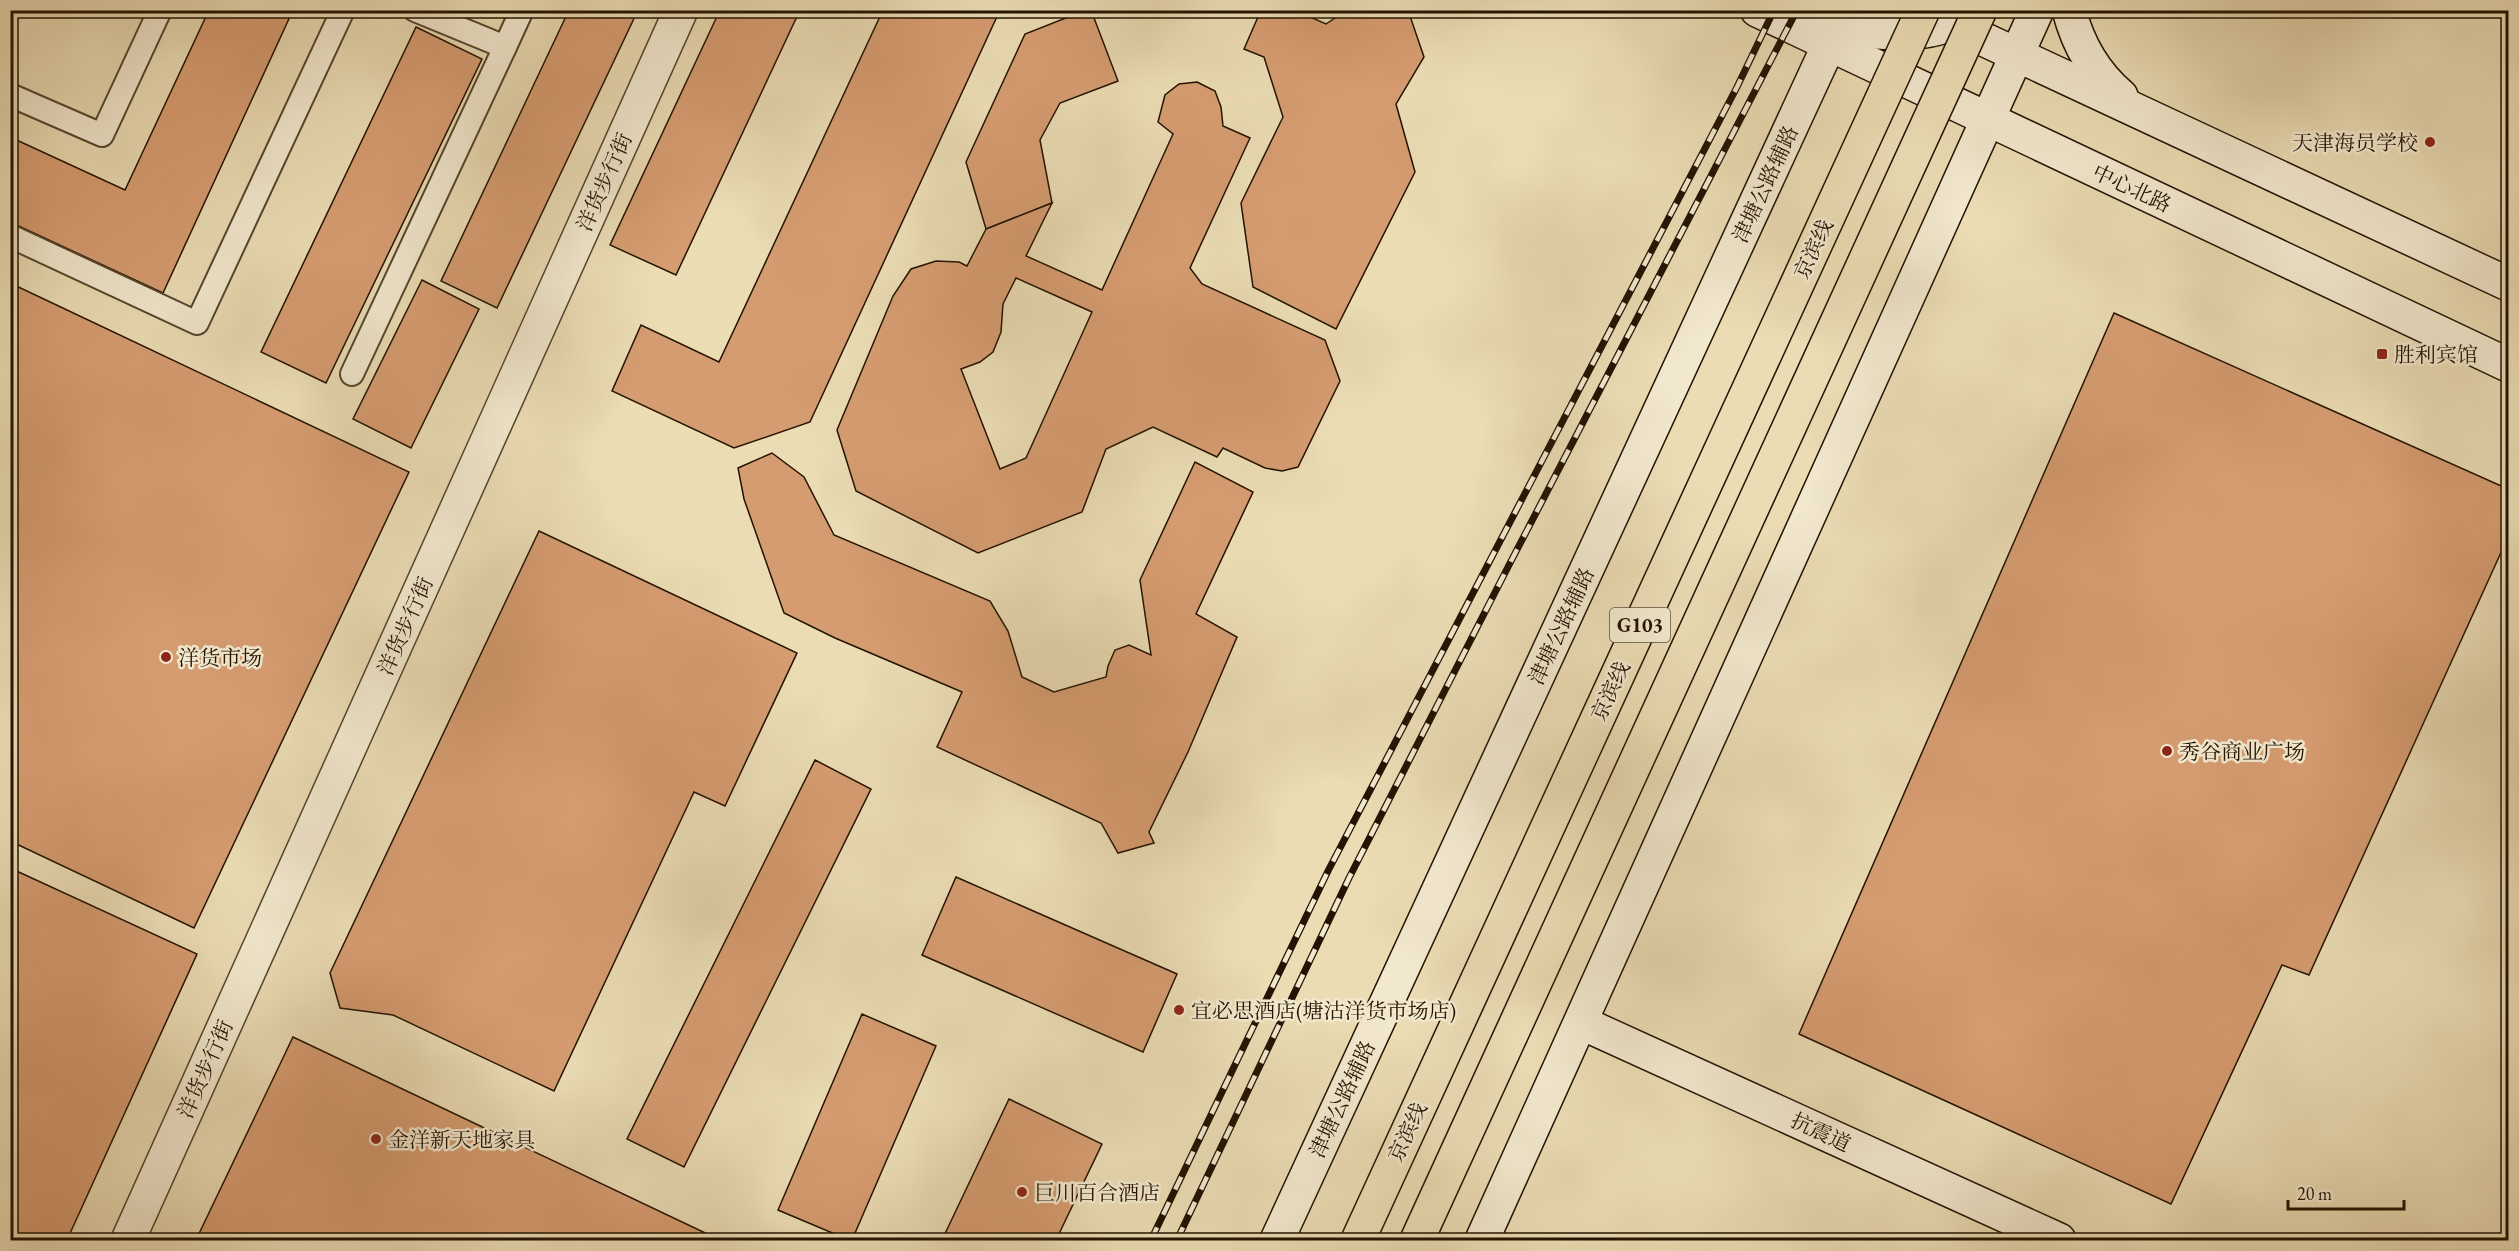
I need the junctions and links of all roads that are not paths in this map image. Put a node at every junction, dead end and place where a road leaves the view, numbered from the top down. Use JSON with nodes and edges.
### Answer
{"nodes":[{"id":1,"x":160,"y":10,"type":"edge"},
{"id":2,"x":343,"y":10,"type":"edge"},
{"id":3,"x":415,"y":10,"type":"edge"},
{"id":4,"x":522,"y":10,"type":"edge"},
{"id":5,"x":681,"y":10,"type":"edge"},
{"id":6,"x":1757,"y":10,"type":"edge"},
{"id":7,"x":1779,"y":10,"type":"edge"},
{"id":8,"x":1922,"y":10,"type":"edge"},
{"id":9,"x":2037,"y":10,"type":"edge"},
{"id":10,"x":2069,"y":10,"type":"edge"},
{"id":11,"x":1971,"y":15,"type":"edge"},
{"id":12,"x":1837,"y":27,"type":"edge"},
{"id":13,"x":505,"y":47,"type":"junction"},
{"id":14,"x":2017,"y":54,"type":"junction"},
{"id":15,"x":10,"y":95,"type":"edge"},
{"id":16,"x":2155,"y":118,"type":"junction"},
{"id":17,"x":1987,"y":120,"type":"junction"},
{"id":18,"x":10,"y":236,"type":"edge"},
{"id":19,"x":2508,"y":284,"type":"edge"},
{"id":20,"x":2508,"y":365,"type":"edge"},
{"id":21,"x":352,"y":374,"type":"dead end"},
{"id":22,"x":1582,"y":1023,"type":"junction"},
{"id":23,"x":128,"y":1240,"type":"edge"},
{"id":24,"x":1277,"y":1240,"type":"edge"},
{"id":25,"x":1358,"y":1240,"type":"edge"},
{"id":26,"x":1417,"y":1240,"type":"edge"},
{"id":27,"x":1482,"y":1240,"type":"edge"},
{"id":28,"x":2059,"y":1240,"type":"edge"}],
"edges":[{"from":1,"to":15,"type":"lane"},
{"from":2,"to":18,"type":"lane"},
{"from":3,"to":13,"type":"lane"},
{"from":4,"to":13,"type":"lane"},
{"from":5,"to":23,"type":"main road","name":"洋货步行街"},
{"from":6,"to":12,"type":"main road","name":"中心北路"},
{"from":7,"to":12,"type":"main road"},
{"from":8,"to":11,"type":"main road"},
{"from":8,"to":25,"type":"highway","name":"京滨线","number":"G103","bridge":true},
{"from":9,"to":14,"type":"main road"},
{"from":10,"to":16,"type":"main road"},
{"from":11,"to":12,"type":"main road"},
{"from":11,"to":14,"type":"main road"},
{"from":11,"to":26,"type":"highway","number":"G103","bridge":true},
{"from":12,"to":17,"type":"main road","name":"中心北路"},
{"from":12,"to":24,"type":"main road","name":"津塘公路辅路"},
{"from":13,"to":21,"type":"lane"},
{"from":14,"to":16,"type":"main road"},
{"from":14,"to":17,"type":"main road"},
{"from":16,"to":19,"type":"main road"},
{"from":17,"to":20,"type":"main road","name":"中心北路"},
{"from":17,"to":22,"type":"main road"},
{"from":22,"to":27,"type":"main road"},
{"from":22,"to":28,"type":"main road","name":"抗震道"}]}
